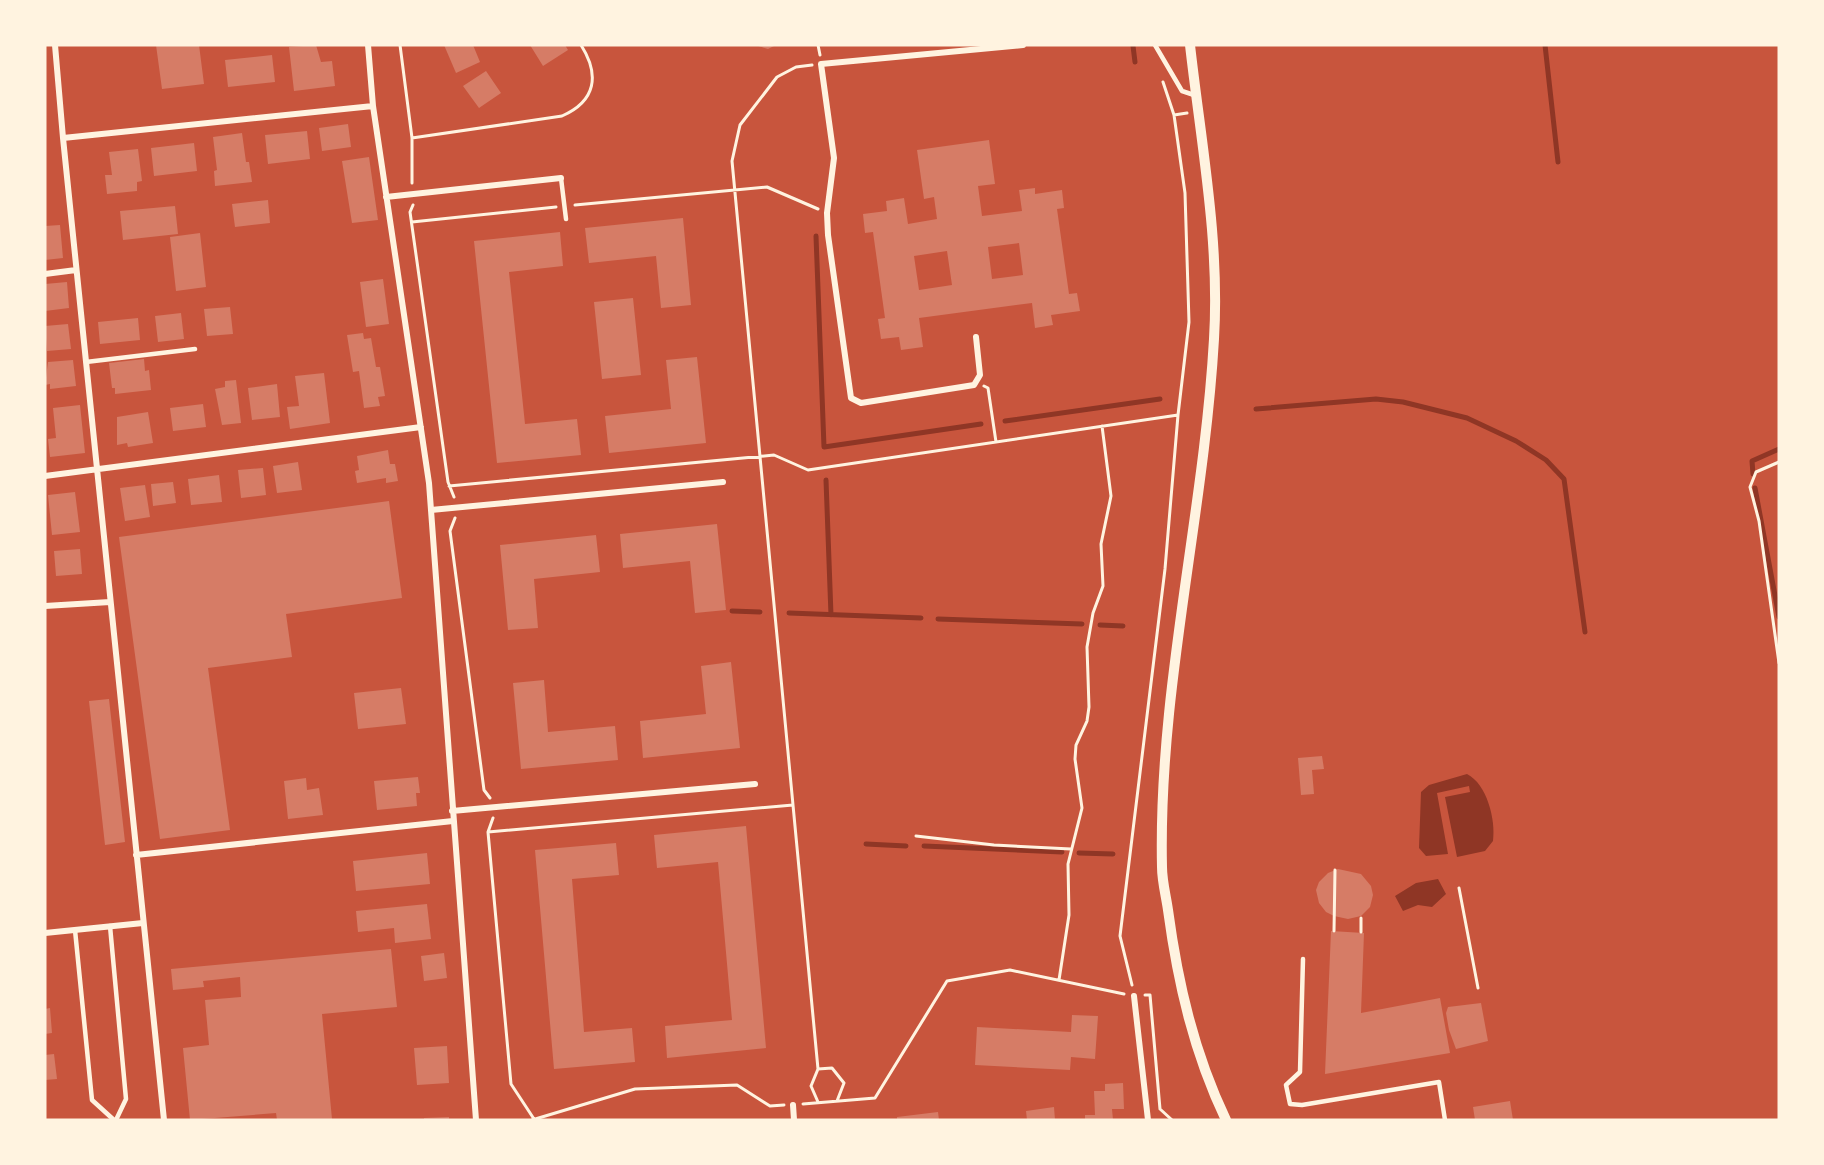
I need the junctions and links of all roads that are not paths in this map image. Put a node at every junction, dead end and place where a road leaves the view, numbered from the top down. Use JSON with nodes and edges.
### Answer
{"nodes":[{"id":1,"x":56,"y":45,"type":"edge"},
{"id":2,"x":368,"y":45,"type":"edge"},
{"id":3,"x":1023,"y":45,"type":"edge"},
{"id":4,"x":1155,"y":45,"type":"edge"},
{"id":5,"x":1190,"y":45,"type":"edge"},
{"id":6,"x":1196,"y":96,"type":"junction"},
{"id":7,"x":373,"y":106,"type":"junction"},
{"id":8,"x":63,"y":138,"type":"junction"},
{"id":9,"x":561,"y":178,"type":"joint"},
{"id":10,"x":386,"y":197,"type":"junction"},
{"id":11,"x":566,"y":219,"type":"dead end"},
{"id":12,"x":76,"y":270,"type":"junction"},
{"id":13,"x":45,"y":274,"type":"edge"},
{"id":14,"x":976,"y":336,"type":"dead end"},
{"id":15,"x":195,"y":349,"type":"dead end"},
{"id":16,"x":86,"y":362,"type":"junction"},
{"id":17,"x":421,"y":427,"type":"junction"},
{"id":18,"x":97,"y":471,"type":"junction"},
{"id":19,"x":45,"y":476,"type":"edge"},
{"id":20,"x":723,"y":482,"type":"dead end"},
{"id":21,"x":431,"y":510,"type":"junction"},
{"id":22,"x":110,"y":602,"type":"junction"},
{"id":23,"x":45,"y":606,"type":"edge"},
{"id":24,"x":755,"y":784,"type":"dead end"},
{"id":25,"x":452,"y":812,"type":"junction"},
{"id":26,"x":453,"y":820,"type":"junction"},
{"id":27,"x":136,"y":855,"type":"junction"},
{"id":28,"x":143,"y":923,"type":"junction"},
{"id":29,"x":110,"y":926,"type":"junction"},
{"id":30,"x":75,"y":930,"type":"junction"},
{"id":31,"x":45,"y":933,"type":"edge"},
{"id":32,"x":1303,"y":959,"type":"dead end"},
{"id":33,"x":1134,"y":996,"type":"road end"},
{"id":34,"x":793,"y":1105,"type":"road end"},
{"id":35,"x":115,"y":1120,"type":"edge"},
{"id":36,"x":164,"y":1120,"type":"edge"},
{"id":37,"x":476,"y":1120,"type":"edge"},
{"id":38,"x":794,"y":1120,"type":"edge"},
{"id":39,"x":1148,"y":1120,"type":"edge"},
{"id":40,"x":1226,"y":1120,"type":"edge"},
{"id":41,"x":1445,"y":1120,"type":"edge"}],
"edges":[{"from":1,"to":8,"type":"street"},
{"from":2,"to":7,"type":"street"},
{"from":3,"to":14,"type":"street"},
{"from":4,"to":6,"type":"lane"},
{"from":5,"to":6,"type":"street"},
{"from":6,"to":40,"type":"street"},
{"from":7,"to":8,"type":"street"},
{"from":7,"to":10,"type":"street"},
{"from":8,"to":12,"type":"street"},
{"from":9,"to":10,"type":"street"},
{"from":9,"to":11,"type":"lane"},
{"from":10,"to":17,"type":"street"},
{"from":12,"to":13,"type":"street"},
{"from":12,"to":16,"type":"street"},
{"from":15,"to":16,"type":"lane"},
{"from":16,"to":18,"type":"street"},
{"from":17,"to":18,"type":"street"},
{"from":17,"to":21,"type":"street"},
{"from":18,"to":19,"type":"street"},
{"from":18,"to":22,"type":"street"},
{"from":20,"to":21,"type":"street"},
{"from":21,"to":25,"type":"street"},
{"from":22,"to":23,"type":"street"},
{"from":22,"to":27,"type":"street"},
{"from":24,"to":25,"type":"street"},
{"from":25,"to":26,"type":"street"},
{"from":26,"to":27,"type":"street"},
{"from":26,"to":37,"type":"street"},
{"from":27,"to":28,"type":"street"},
{"from":28,"to":29,"type":"street"},
{"from":28,"to":36,"type":"street"},
{"from":29,"to":30,"type":"street"},
{"from":29,"to":35,"type":"lane"},
{"from":30,"to":31,"type":"street"},
{"from":30,"to":35,"type":"lane"},
{"from":32,"to":41,"type":"lane"},
{"from":33,"to":39,"type":"street"},
{"from":34,"to":38,"type":"street"}]}
